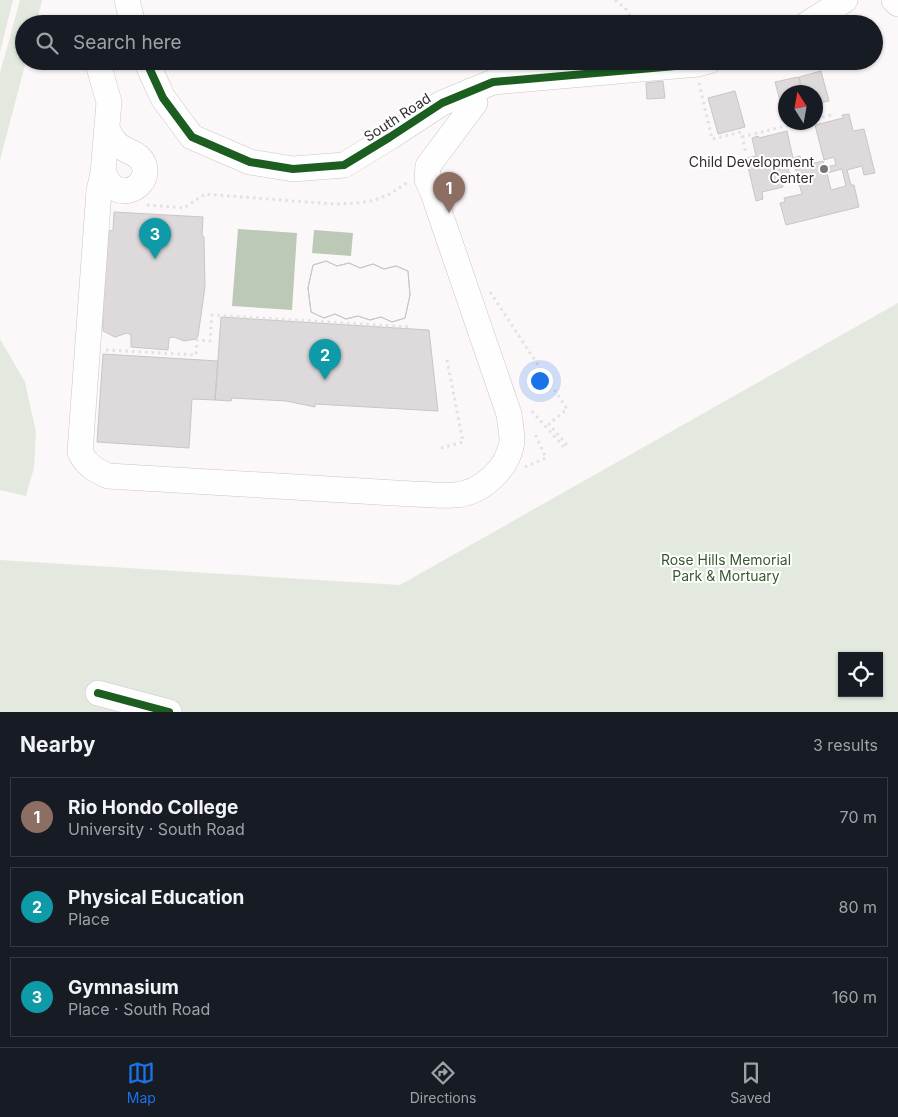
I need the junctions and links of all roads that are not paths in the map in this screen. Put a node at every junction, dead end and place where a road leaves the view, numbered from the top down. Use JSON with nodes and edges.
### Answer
{"nodes":[{"id":1,"x":845,"y":0,"type":"edge"},
{"id":2,"x":894,"y":0,"type":"edge"},
{"id":3,"x":898,"y":4,"type":"edge"},
{"id":4,"x":821,"y":15,"type":"edge"},
{"id":5,"x":99,"y":70,"type":"edge"},
{"id":6,"x":150,"y":70,"type":"edge"},
{"id":7,"x":630,"y":70,"type":"edge"},
{"id":8,"x":470,"y":91,"type":"junction"},
{"id":9,"x":108,"y":131,"type":"junction"},
{"id":10,"x":103,"y":173,"type":"junction"},
{"id":11,"x":98,"y":693,"type":"dead end"},
{"id":12,"x":169,"y":712,"type":"edge"}],
"edges":[{"from":1,"to":4,"type":"street"},
{"from":2,"to":3,"type":"street"},
{"from":5,"to":9,"type":"street"},
{"from":6,"to":8,"type":"street","name":"South Road"},
{"from":7,"to":8,"type":"street","name":"South Road"},
{"from":8,"to":10,"type":"street"},
{"from":9,"to":10,"type":"street"},
{"from":9,"to":10,"type":"street"},
{"from":11,"to":12,"type":"street"}]}
